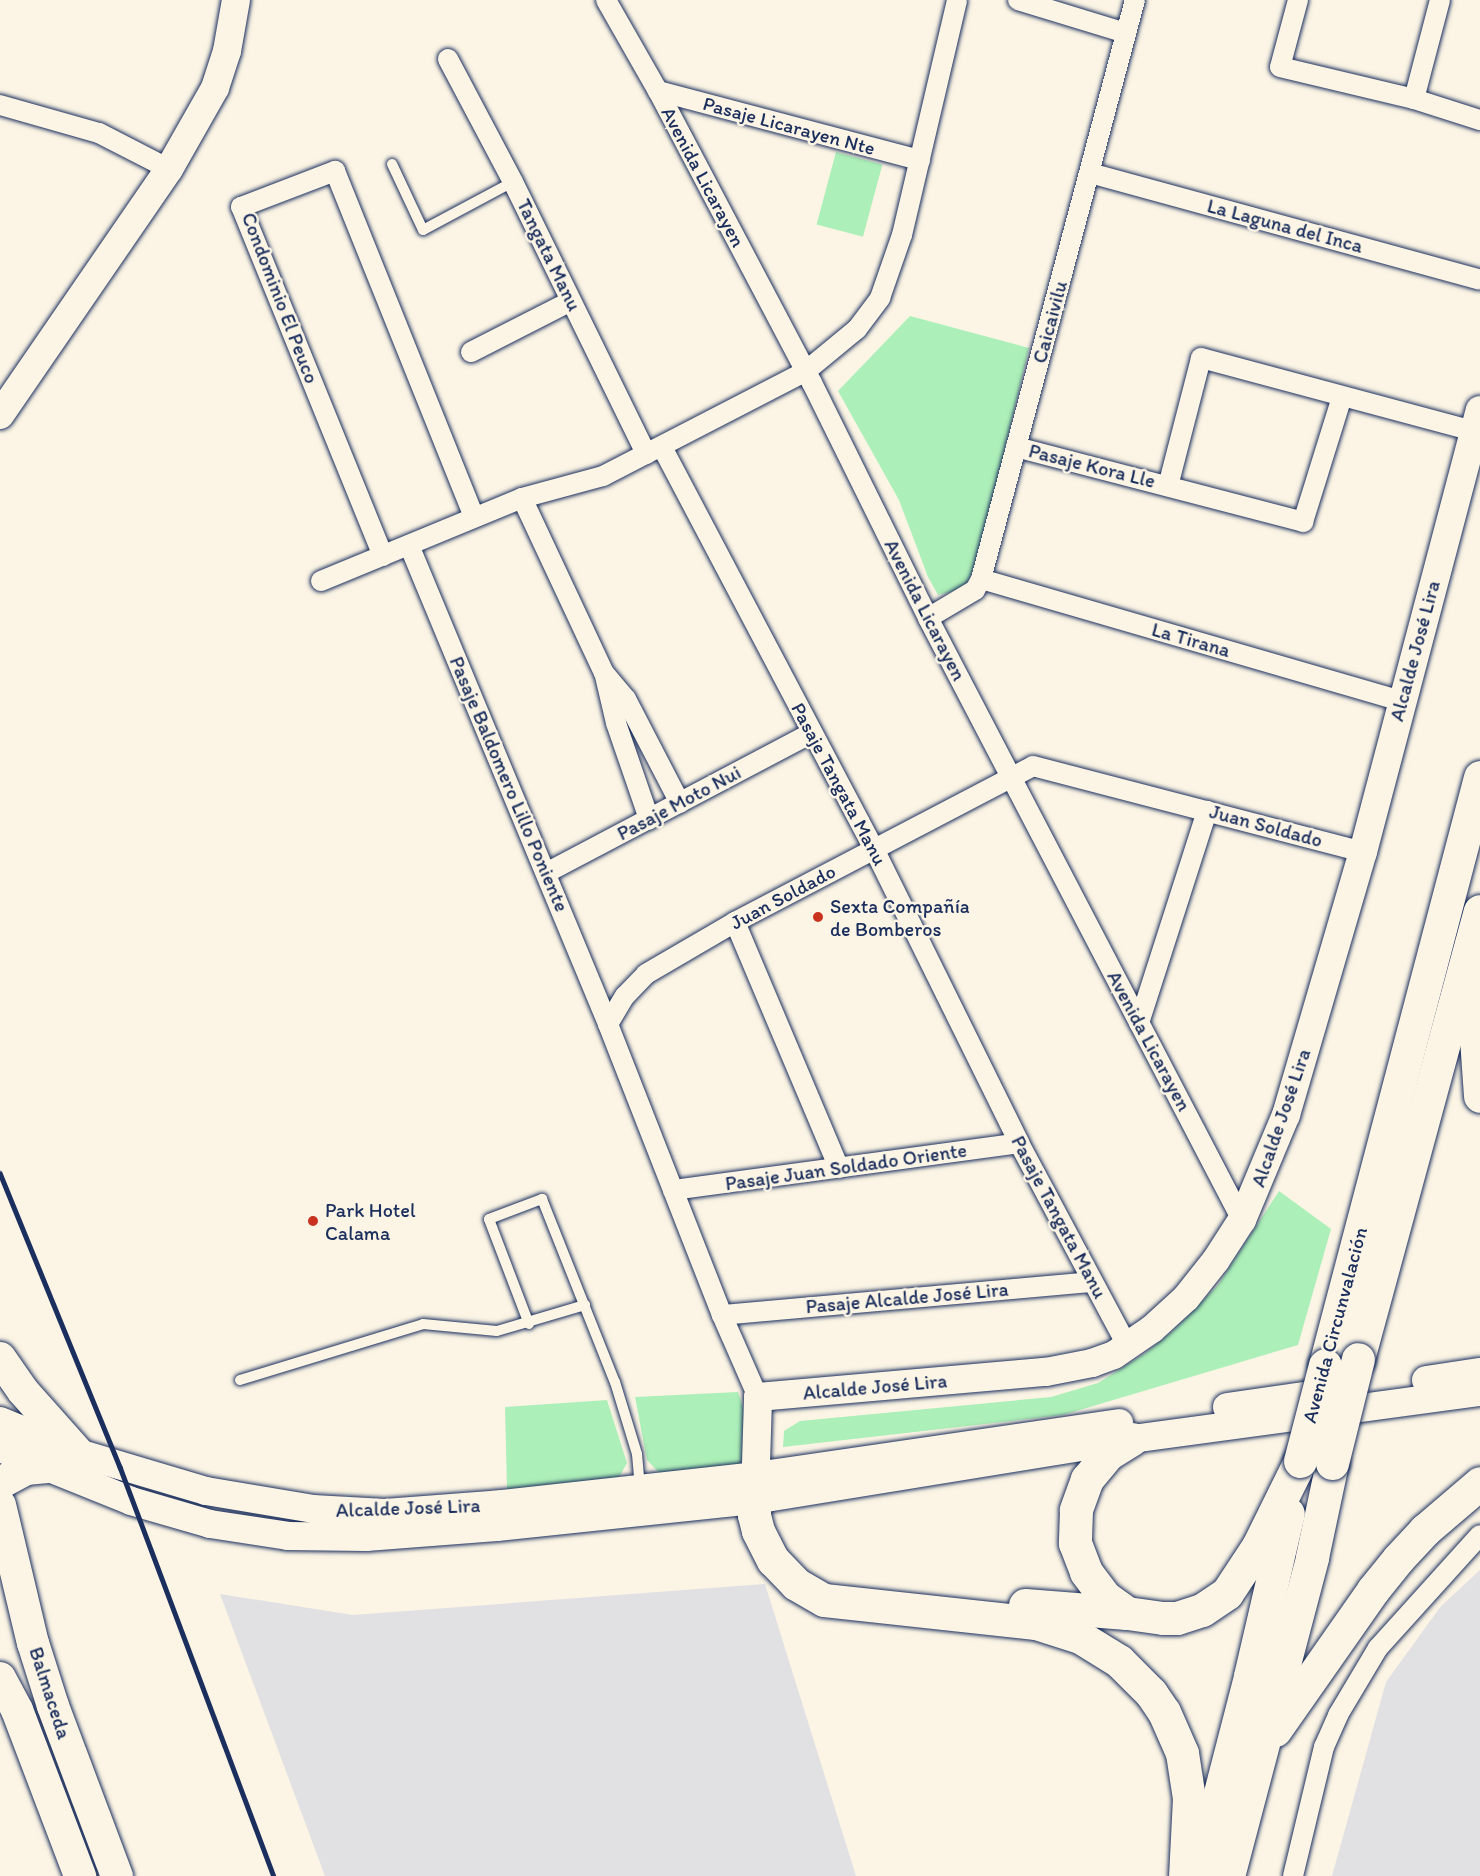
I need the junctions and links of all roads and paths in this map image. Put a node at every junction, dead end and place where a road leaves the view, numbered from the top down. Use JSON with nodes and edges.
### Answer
{"nodes":[{"id":1,"x":237,"y":0,"type":"edge"},
{"id":2,"x":606,"y":0,"type":"edge"},
{"id":3,"x":957,"y":0,"type":"edge"},
{"id":4,"x":1018,"y":0,"type":"edge"},
{"id":5,"x":1135,"y":0,"type":"edge"},
{"id":6,"x":1298,"y":0,"type":"edge"},
{"id":7,"x":1440,"y":0,"type":"edge"},
{"id":8,"x":1126,"y":33,"type":"junction"},
{"id":9,"x":448,"y":58,"type":"dead end"},
{"id":10,"x":658,"y":91,"type":"junction"},
{"id":11,"x":1414,"y":99,"type":"junction"},
{"id":12,"x":0,"y":105,"type":"edge"},
{"id":13,"x":1480,"y":120,"type":"edge"},
{"id":14,"x":920,"y":160,"type":"junction"},
{"id":15,"x":392,"y":164,"type":"dead end"},
{"id":16,"x":169,"y":169,"type":"junction"},
{"id":17,"x":1090,"y":173,"type":"junction"},
{"id":18,"x":513,"y":182,"type":"junction"},
{"id":19,"x":1480,"y":280,"type":"edge"},
{"id":20,"x":571,"y":301,"type":"junction"},
{"id":21,"x":471,"y":352,"type":"dead end"},
{"id":22,"x":806,"y":371,"type":"junction"},
{"id":23,"x":1342,"y":397,"type":"junction"},
{"id":24,"x":0,"y":415,"type":"edge"},
{"id":25,"x":1477,"y":421,"type":"edge"},
{"id":26,"x":1016,"y":447,"type":"junction"},
{"id":27,"x":654,"y":451,"type":"junction"},
{"id":28,"x":1168,"y":486,"type":"junction"},
{"id":29,"x":522,"y":498,"type":"junction"},
{"id":30,"x":477,"y":523,"type":"junction"},
{"id":31,"x":409,"y":545,"type":"junction"},
{"id":32,"x":382,"y":556,"type":"junction"},
{"id":33,"x":981,"y":579,"type":"junction"},
{"id":34,"x":321,"y":581,"type":"dead end"},
{"id":35,"x":928,"y":618,"type":"junction"},
{"id":36,"x":604,"y":674,"type":"junction"},
{"id":37,"x":1402,"y":701,"type":"junction"},
{"id":38,"x":812,"y":733,"type":"junction"},
{"id":39,"x":1010,"y":776,"type":"junction"},
{"id":40,"x":1480,"y":777,"type":"edge"},
{"id":41,"x":680,"y":804,"type":"junction"},
{"id":42,"x":1207,"y":811,"type":"junction"},
{"id":43,"x":649,"y":819,"type":"junction"},
{"id":44,"x":874,"y":849,"type":"junction"},
{"id":45,"x":1363,"y":852,"type":"junction"},
{"id":46,"x":546,"y":873,"type":"junction"},
{"id":47,"x":1480,"y":911,"type":"edge"},
{"id":48,"x":735,"y":921,"type":"junction"},
{"id":49,"x":1480,"y":947,"type":"edge"},
{"id":50,"x":1139,"y":1023,"type":"junction"},
{"id":51,"x":608,"y":1024,"type":"junction"},
{"id":52,"x":1480,"y":1096,"type":"edge"},
{"id":53,"x":1019,"y":1143,"type":"junction"},
{"id":54,"x":839,"y":1168,"type":"junction"},
{"id":55,"x":673,"y":1190,"type":"junction"},
{"id":56,"x":1242,"y":1220,"type":"junction"},
{"id":57,"x":1092,"y":1282,"type":"junction"},
{"id":58,"x":585,"y":1305,"type":"junction"},
{"id":59,"x":722,"y":1315,"type":"junction"},
{"id":60,"x":529,"y":1324,"type":"junction"},
{"id":61,"x":1128,"y":1347,"type":"junction"},
{"id":62,"x":0,"y":1358,"type":"edge"},
{"id":63,"x":1480,"y":1372,"type":"edge"},
{"id":64,"x":240,"y":1380,"type":"dead end"},
{"id":65,"x":1480,"y":1392,"type":"edge"},
{"id":66,"x":758,"y":1397,"type":"junction"},
{"id":67,"x":0,"y":1421,"type":"edge"},
{"id":68,"x":1132,"y":1439,"type":"junction"},
{"id":69,"x":0,"y":1448,"type":"edge"},
{"id":70,"x":78,"y":1453,"type":"junction"},
{"id":71,"x":1310,"y":1462,"type":"junction"},
{"id":72,"x":50,"y":1467,"type":"junction"},
{"id":73,"x":0,"y":1483,"type":"edge"},
{"id":74,"x":1480,"y":1483,"type":"edge"},
{"id":75,"x":755,"y":1488,"type":"junction"},
{"id":76,"x":640,"y":1489,"type":"junction"},
{"id":77,"x":1,"y":1514,"type":"edge"},
{"id":78,"x":1480,"y":1535,"type":"edge"},
{"id":79,"x":1127,"y":1613,"type":"junction"},
{"id":80,"x":0,"y":1678,"type":"edge"},
{"id":81,"x":1263,"y":1748,"type":"junction"},
{"id":82,"x":80,"y":1876,"type":"edge"},
{"id":83,"x":117,"y":1876,"type":"edge"},
{"id":84,"x":1185,"y":1876,"type":"edge"},
{"id":85,"x":1198,"y":1876,"type":"edge"},
{"id":86,"x":1228,"y":1876,"type":"edge"},
{"id":87,"x":1293,"y":1876,"type":"edge"}],
"edges":[{"from":1,"to":16,"type":"street"},
{"from":2,"to":10,"type":"street","name":"Avenida Licarayen"},
{"from":3,"to":14,"type":"street"},
{"from":4,"to":8,"type":"street"},
{"from":5,"to":8,"type":"street","name":"Caicaivilu"},
{"from":6,"to":11,"type":"street"},
{"from":7,"to":11,"type":"street"},
{"from":8,"to":17,"type":"street","name":"Caicaivilu"},
{"from":9,"to":18,"type":"street","name":"Tangata Manu"},
{"from":10,"to":14,"type":"street","name":"Pasaje Licarayen Nte"},
{"from":10,"to":22,"type":"street","name":"Avenida Licarayen"},
{"from":11,"to":13,"type":"street"},
{"from":12,"to":16,"type":"street"},
{"from":14,"to":22,"type":"street"},
{"from":15,"to":18,"type":"lane"},
{"from":16,"to":24,"type":"street"},
{"from":17,"to":19,"type":"street","name":"La Laguna del Inca"},
{"from":17,"to":26,"type":"street","name":"Caicaivilu"},
{"from":18,"to":20,"type":"street","name":"Tangata Manu"},
{"from":20,"to":21,"type":"street"},
{"from":20,"to":27,"type":"street","name":"Tangata Manu"},
{"from":22,"to":27,"type":"street"},
{"from":22,"to":35,"type":"street","name":"Avenida Licarayen"},
{"from":23,"to":25,"type":"street","name":"Pasaje Kora Lle"},
{"from":23,"to":28,"type":"street","name":"Pasaje Kora Lle"},
{"from":23,"to":28,"type":"street","name":"Pasaje Kora Lle"},
{"from":25,"to":37,"type":"street","name":"Alcalde José Lira"},
{"from":26,"to":28,"type":"street","name":"Pasaje Kora Lle"},
{"from":26,"to":33,"type":"street","name":"Caicaivilu"},
{"from":27,"to":29,"type":"street"},
{"from":27,"to":38,"type":"street","name":"Pasaje Tangata Manu"},
{"from":29,"to":30,"type":"street"},
{"from":29,"to":36,"type":"street"},
{"from":30,"to":31,"type":"street"},
{"from":30,"to":32,"type":"street","name":"Condominio El Peuco"},
{"from":31,"to":32,"type":"street"},
{"from":31,"to":46,"type":"street","name":"Pasaje Baldomero Lillo Poniente"},
{"from":32,"to":34,"type":"street"},
{"from":33,"to":35,"type":"street"},
{"from":33,"to":37,"type":"street","name":"La Tirana"},
{"from":35,"to":39,"type":"street","name":"Avenida Licarayen"},
{"from":36,"to":41,"type":"street"},
{"from":36,"to":43,"type":"street"},
{"from":37,"to":45,"type":"street","name":"Alcalde José Lira"},
{"from":38,"to":41,"type":"street","name":"Pasaje Moto Nui"},
{"from":38,"to":44,"type":"street","name":"Pasaje Tangata Manu"},
{"from":39,"to":42,"type":"street","name":"Juan Soldado"},
{"from":39,"to":44,"type":"street","name":"Juan Soldado"},
{"from":39,"to":50,"type":"street","name":"Avenida Licarayen"},
{"from":40,"to":71,"type":"highway","name":"Avenida Circunvalación","bridge":true},
{"from":41,"to":43,"type":"street","name":"Pasaje Moto Nui"},
{"from":42,"to":45,"type":"street","name":"Juan Soldado"},
{"from":42,"to":50,"type":"street"},
{"from":43,"to":46,"type":"street","name":"Pasaje Moto Nui"},
{"from":44,"to":48,"type":"street","name":"Juan Soldado"},
{"from":44,"to":53,"type":"street","name":"Pasaje Tangata Manu"},
{"from":45,"to":56,"type":"street","name":"Alcalde José Lira"},
{"from":46,"to":51,"type":"street","name":"Pasaje Baldomero Lillo Poniente"},
{"from":47,"to":71,"type":"highway","name":"Avenida Circunvalación","bridge":true},
{"from":48,"to":51,"type":"street","name":"Juan Soldado"},
{"from":48,"to":54,"type":"street"},
{"from":49,"to":52,"type":"highway"},
{"from":50,"to":56,"type":"street","name":"Avenida Licarayen"},
{"from":51,"to":55,"type":"street"},
{"from":53,"to":54,"type":"street","name":"Pasaje Juan Soldado Oriente"},
{"from":53,"to":57,"type":"street","name":"Pasaje Tangata Manu"},
{"from":54,"to":55,"type":"street","name":"Pasaje Juan Soldado Oriente"},
{"from":55,"to":59,"type":"street"},
{"from":56,"to":61,"type":"street","name":"Alcalde José Lira"},
{"from":57,"to":59,"type":"street","name":"Pasaje Alcalde José Lira"},
{"from":57,"to":61,"type":"street","name":"Pasaje Tangata Manu"},
{"from":58,"to":60,"type":"lane"},
{"from":58,"to":60,"type":"lane"},
{"from":58,"to":76,"type":"lane"},
{"from":59,"to":66,"type":"street"},
{"from":60,"to":64,"type":"lane"},
{"from":61,"to":66,"type":"street","name":"Alcalde José Lira"},
{"from":62,"to":70,"type":"main road"},
{"from":63,"to":75,"type":"street","name":"Alcalde José Lira"},
{"from":65,"to":68,"type":"street","name":"Alcalde José Lira"},
{"from":66,"to":75,"type":"street"},
{"from":67,"to":70,"type":"street","name":"Alcalde José Lira"},
{"from":68,"to":75,"type":"street","name":"Alcalde José Lira"},
{"from":68,"to":79,"type":"highway"},
{"from":69,"to":72,"type":"street","name":"Alcalde José Lira"},
{"from":70,"to":76,"type":"street","name":"Alcalde José Lira"},
{"from":71,"to":79,"type":"highway"},
{"from":71,"to":81,"type":"highway","name":"Avenida Circunvalación"},
{"from":71,"to":85,"type":"highway","name":"Avenida Circunvalación"},
{"from":72,"to":73,"type":"main road"},
{"from":72,"to":75,"type":"street","name":"Alcalde José Lira"},
{"from":74,"to":81,"type":"highway"},
{"from":75,"to":76,"type":"street","name":"Alcalde José Lira"},
{"from":75,"to":79,"type":"highway"},
{"from":75,"to":84,"type":"highway"},
{"from":77,"to":83,"type":"main road","name":"Balmaceda"},
{"from":78,"to":87,"type":"street"},
{"from":80,"to":82,"type":"main road","name":"Balmaceda"},
{"from":81,"to":86,"type":"highway","name":"Avenida Circunvalación"}]}
